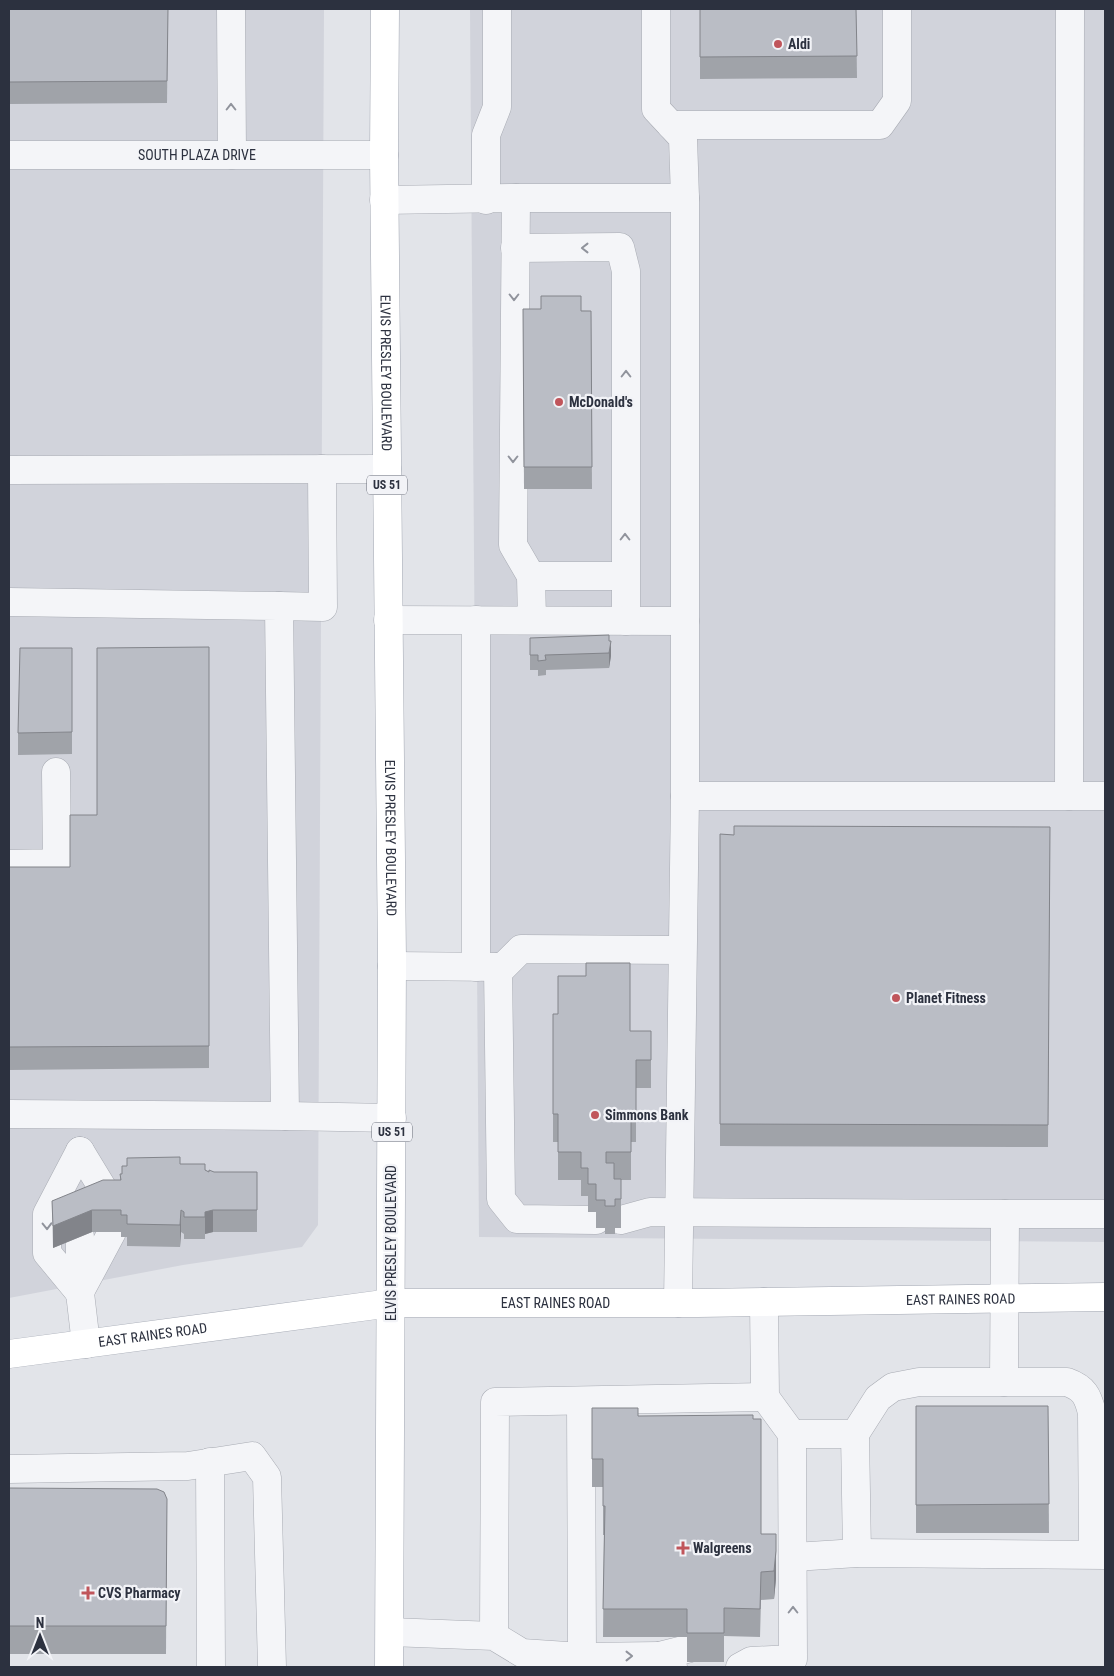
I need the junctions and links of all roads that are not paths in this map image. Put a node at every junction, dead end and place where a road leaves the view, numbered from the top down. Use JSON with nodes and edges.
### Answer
{"nodes":[{"id":1,"x":230,"y":9,"type":"edge"},
{"id":2,"x":385,"y":9,"type":"edge"},
{"id":3,"x":497,"y":9,"type":"edge"},
{"id":4,"x":656,"y":9,"type":"edge"},
{"id":5,"x":897,"y":9,"type":"edge"},
{"id":6,"x":1070,"y":9,"type":"edge"},
{"id":7,"x":671,"y":125,"type":"junction"},
{"id":8,"x":9,"y":155,"type":"edge"},
{"id":9,"x":232,"y":155,"type":"junction"},
{"id":10,"x":384,"y":155,"type":"junction"},
{"id":11,"x":516,"y":198,"type":"junction"},
{"id":12,"x":685,"y":198,"type":"junction"},
{"id":13,"x":384,"y":200,"type":"junction"},
{"id":14,"x":486,"y":200,"type":"junction"},
{"id":15,"x":515,"y":248,"type":"junction"},
{"id":16,"x":322,"y":469,"type":"junction"},
{"id":17,"x":387,"y":469,"type":"junction"},
{"id":18,"x":9,"y":470,"type":"edge"},
{"id":19,"x":531,"y":576,"type":"junction"},
{"id":20,"x":625,"y":576,"type":"junction"},
{"id":21,"x":9,"y":602,"type":"edge"},
{"id":22,"x":279,"y":606,"type":"junction"},
{"id":23,"x":388,"y":620,"type":"junction"},
{"id":24,"x":476,"y":620,"type":"junction"},
{"id":25,"x":532,"y":620,"type":"junction"},
{"id":26,"x":626,"y":621,"type":"junction"},
{"id":27,"x":685,"y":621,"type":"junction"},
{"id":28,"x":56,"y":772,"type":"dead end"},
{"id":29,"x":685,"y":796,"type":"junction"},
{"id":30,"x":1069,"y":796,"type":"junction"},
{"id":31,"x":1105,"y":796,"type":"edge"},
{"id":32,"x":9,"y":864,"type":"edge"},
{"id":33,"x":682,"y":950,"type":"junction"},
{"id":34,"x":392,"y":966,"type":"junction"},
{"id":35,"x":487,"y":967,"type":"junction"},
{"id":36,"x":9,"y":1114,"type":"edge"},
{"id":37,"x":81,"y":1115,"type":"junction"},
{"id":38,"x":285,"y":1116,"type":"junction"},
{"id":39,"x":392,"y":1118,"type":"junction"},
{"id":40,"x":80,"y":1151,"type":"junction"},
{"id":41,"x":679,"y":1212,"type":"junction"},
{"id":42,"x":1004,"y":1214,"type":"junction"},
{"id":43,"x":1105,"y":1214,"type":"edge"},
{"id":44,"x":89,"y":1222,"type":"junction"},
{"id":45,"x":80,"y":1293,"type":"junction"},
{"id":46,"x":1105,"y":1297,"type":"edge"},
{"id":47,"x":1003,"y":1298,"type":"junction"},
{"id":48,"x":764,"y":1302,"type":"junction"},
{"id":49,"x":391,"y":1303,"type":"junction"},
{"id":50,"x":678,"y":1303,"type":"junction"},
{"id":51,"x":86,"y":1344,"type":"junction"},
{"id":52,"x":9,"y":1354,"type":"edge"},
{"id":53,"x":1004,"y":1382,"type":"junction"},
{"id":54,"x":765,"y":1397,"type":"junction"},
{"id":55,"x":581,"y":1402,"type":"junction"},
{"id":56,"x":792,"y":1434,"type":"junction"},
{"id":57,"x":855,"y":1434,"type":"junction"},
{"id":58,"x":210,"y":1462,"type":"junction"},
{"id":59,"x":9,"y":1468,"type":"edge"},
{"id":60,"x":857,"y":1553,"type":"junction"},
{"id":61,"x":1099,"y":1554,"type":"edge"},
{"id":62,"x":794,"y":1557,"type":"junction"},
{"id":63,"x":390,"y":1632,"type":"junction"},
{"id":64,"x":494,"y":1636,"type":"junction"},
{"id":65,"x":582,"y":1657,"type":"junction"},
{"id":66,"x":673,"y":1658,"type":"edge"},
{"id":67,"x":738,"y":1659,"type":"edge"},
{"id":68,"x":211,"y":1667,"type":"edge"},
{"id":69,"x":272,"y":1667,"type":"edge"},
{"id":70,"x":389,"y":1667,"type":"edge"}],
"edges":[{"from":9,"to":1,"type":"street","one_way":true},
{"from":2,"to":10,"type":"main road","name":"ELVIS PRESLEY BOULEVARD","number":"US 51"},
{"from":3,"to":14,"type":"street"},
{"from":4,"to":7,"type":"street"},
{"from":5,"to":7,"type":"street"},
{"from":6,"to":30,"type":"street"},
{"from":7,"to":12,"type":"street"},
{"from":8,"to":9,"type":"street","name":"SOUTH PLAZA DRIVE"},
{"from":9,"to":10,"type":"street","name":"SOUTH PLAZA DRIVE"},
{"from":10,"to":13,"type":"main road","name":"ELVIS PRESLEY BOULEVARD","number":"US 51"},
{"from":11,"to":12,"type":"street"},
{"from":11,"to":14,"type":"street"},
{"from":11,"to":15,"type":"street"},
{"from":12,"to":27,"type":"street"},
{"from":13,"to":14,"type":"street"},
{"from":13,"to":17,"type":"main road","name":"ELVIS PRESLEY BOULEVARD","number":"US 51"},
{"from":15,"to":19,"type":"street","one_way":true},
{"from":20,"to":15,"type":"street","one_way":true},
{"from":16,"to":17,"type":"street"},
{"from":16,"to":18,"type":"street"},
{"from":16,"to":22,"type":"street"},
{"from":17,"to":23,"type":"main road","name":"ELVIS PRESLEY BOULEVARD","number":"US 51"},
{"from":19,"to":20,"type":"street"},
{"from":19,"to":25,"type":"street"},
{"from":20,"to":26,"type":"street"},
{"from":21,"to":22,"type":"street"},
{"from":22,"to":38,"type":"street"},
{"from":23,"to":24,"type":"street"},
{"from":23,"to":34,"type":"main road","name":"ELVIS PRESLEY BOULEVARD","number":"US 51"},
{"from":24,"to":25,"type":"street"},
{"from":24,"to":35,"type":"street"},
{"from":25,"to":26,"type":"street"},
{"from":26,"to":27,"type":"street"},
{"from":27,"to":29,"type":"street"},
{"from":28,"to":32,"type":"street"},
{"from":29,"to":30,"type":"street"},
{"from":29,"to":33,"type":"street"},
{"from":30,"to":31,"type":"street"},
{"from":33,"to":35,"type":"street"},
{"from":33,"to":41,"type":"street"},
{"from":34,"to":35,"type":"street"},
{"from":34,"to":39,"type":"main road","name":"ELVIS PRESLEY BOULEVARD","number":"US 51"},
{"from":35,"to":41,"type":"street"},
{"from":36,"to":37,"type":"street"},
{"from":37,"to":38,"type":"street"},
{"from":37,"to":40,"type":"street"},
{"from":38,"to":39,"type":"street"},
{"from":39,"to":49,"type":"main road","name":"ELVIS PRESLEY BOULEVARD","number":"US 51"},
{"from":40,"to":44,"type":"street"},
{"from":40,"to":44,"type":"street"},
{"from":40,"to":45,"type":"street","one_way":true},
{"from":41,"to":42,"type":"street"},
{"from":41,"to":50,"type":"street"},
{"from":42,"to":43,"type":"street"},
{"from":42,"to":47,"type":"street"},
{"from":44,"to":45,"type":"street"},
{"from":44,"to":45,"type":"street"},
{"from":45,"to":51,"type":"street"},
{"from":46,"to":47,"type":"main road","name":"EAST RAINES ROAD"},
{"from":47,"to":48,"type":"main road","name":"EAST RAINES ROAD"},
{"from":47,"to":53,"type":"street"},
{"from":48,"to":50,"type":"main road","name":"EAST RAINES ROAD"},
{"from":48,"to":54,"type":"street"},
{"from":49,"to":50,"type":"main road","name":"EAST RAINES ROAD"},
{"from":49,"to":51,"type":"main road","name":"EAST RAINES ROAD"},
{"from":49,"to":63,"type":"main road","name":"ELVIS PRESLEY BOULEVARD","number":"US 51"},
{"from":51,"to":52,"type":"main road","name":"EAST RAINES ROAD"},
{"from":53,"to":57,"type":"street"},
{"from":53,"to":61,"type":"street"},
{"from":54,"to":55,"type":"street"},
{"from":54,"to":56,"type":"street"},
{"from":55,"to":64,"type":"street"},
{"from":55,"to":65,"type":"street"},
{"from":56,"to":57,"type":"street"},
{"from":56,"to":62,"type":"street"},
{"from":57,"to":60,"type":"street"},
{"from":58,"to":59,"type":"street"},
{"from":58,"to":68,"type":"street"},
{"from":58,"to":69,"type":"street"},
{"from":60,"to":61,"type":"street"},
{"from":60,"to":62,"type":"street"},
{"from":67,"to":62,"type":"street","one_way":true},
{"from":63,"to":64,"type":"street"},
{"from":63,"to":70,"type":"main road","name":"ELVIS PRESLEY BOULEVARD","number":"US 51"},
{"from":64,"to":65,"type":"street"},
{"from":65,"to":66,"type":"street","one_way":true}]}
